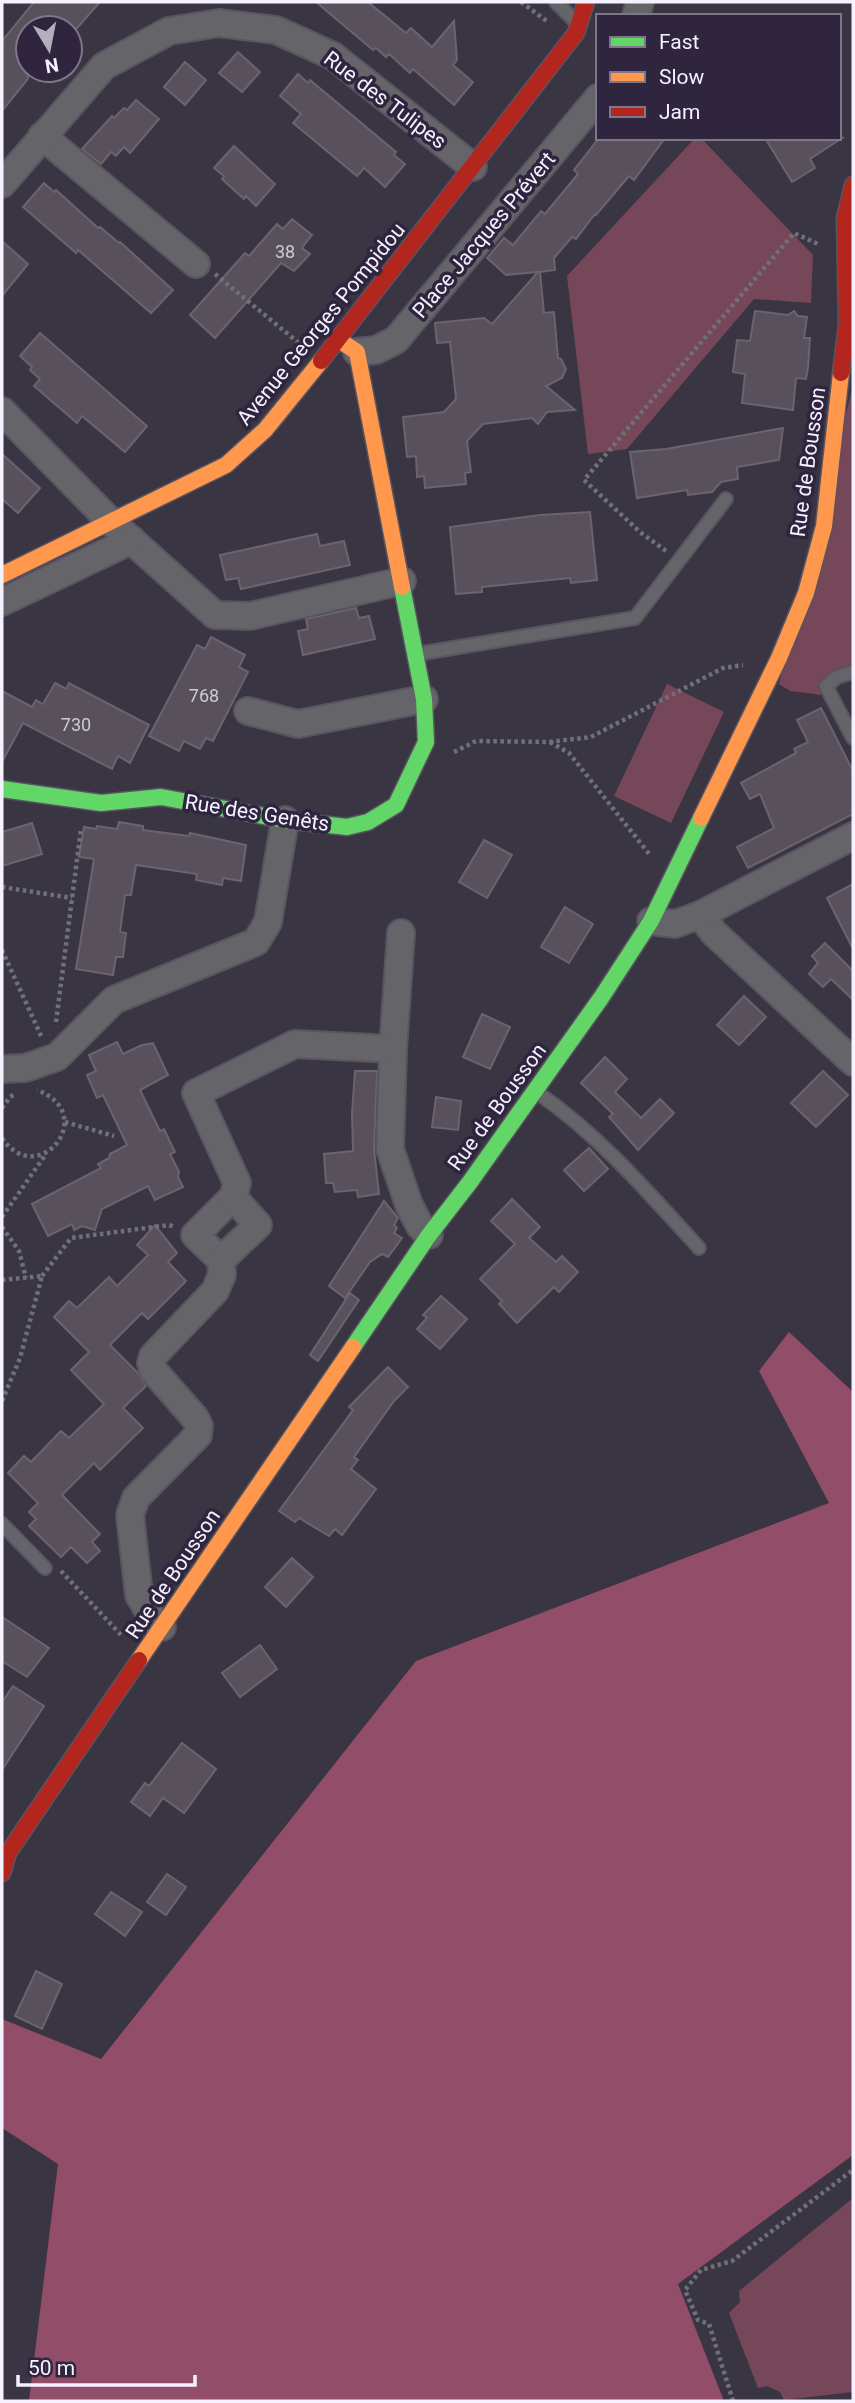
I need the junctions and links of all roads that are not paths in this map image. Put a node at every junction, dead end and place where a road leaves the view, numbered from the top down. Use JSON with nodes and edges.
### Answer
{"nodes":[{"id":1,"x":555,"y":2,"type":"edge"},
{"id":2,"x":586,"y":2,"type":"edge"},
{"id":3,"x":584,"y":34,"type":"edge"},
{"id":4,"x":596,"y":99,"type":"edge"},
{"id":5,"x":42,"y":136,"type":"junction"},
{"id":6,"x":473,"y":167,"type":"junction"},
{"id":7,"x":2,"y":184,"type":"edge"},
{"id":8,"x":853,"y":185,"type":"edge"},
{"id":9,"x":196,"y":264,"type":"road end"},
{"id":10,"x":850,"y":289,"type":"edge"},
{"id":11,"x":348,"y":346,"type":"junction"},
{"id":12,"x":2,"y":411,"type":"edge"},
{"id":13,"x":726,"y":499,"type":"dead end"},
{"id":14,"x":110,"y":521,"type":"junction"},
{"id":15,"x":132,"y":540,"type":"junction"},
{"id":16,"x":2,"y":575,"type":"edge"},
{"id":17,"x":402,"y":581,"type":"junction"},
{"id":18,"x":2,"y":602,"type":"edge"},
{"id":19,"x":416,"y":654,"type":"junction"},
{"id":20,"x":853,"y":673,"type":"edge"},
{"id":21,"x":424,"y":699,"type":"junction"},
{"id":22,"x":248,"y":711,"type":"dead end"},
{"id":23,"x":853,"y":738,"type":"edge"},
{"id":24,"x":2,"y":789,"type":"edge"},
{"id":25,"x":285,"y":820,"type":"junction"},
{"id":26,"x":853,"y":836,"type":"edge"},
{"id":27,"x":700,"y":915,"type":"junction"},
{"id":28,"x":651,"y":921,"type":"junction"},
{"id":29,"x":401,"y":933,"type":"dead end"},
{"id":30,"x":393,"y":1049,"type":"junction"},
{"id":31,"x":853,"y":1062,"type":"edge"},
{"id":32,"x":2,"y":1069,"type":"edge"},
{"id":33,"x":535,"y":1090,"type":"junction"},
{"id":34,"x":233,"y":1197,"type":"junction"},
{"id":35,"x":429,"y":1235,"type":"junction"},
{"id":36,"x":699,"y":1248,"type":"dead end"},
{"id":37,"x":221,"y":1260,"type":"junction"},
{"id":38,"x":2,"y":1524,"type":"edge"},
{"id":39,"x":45,"y":1568,"type":"road end"},
{"id":40,"x":162,"y":1627,"type":"junction"},
{"id":41,"x":2,"y":1874,"type":"edge"}],
"edges":[{"from":1,"to":3,"type":"lane"},
{"from":2,"to":3,"type":"street","name":"Avenue Georges Pompidou"},
{"from":3,"to":6,"type":"street","name":"Avenue Georges Pompidou"},
{"from":4,"to":11,"type":"street","name":"Place Jacques Prévert"},
{"from":5,"to":6,"type":"street","name":"Rue des Tulipes"},
{"from":5,"to":7,"type":"street","name":"Rue des Tulipes"},
{"from":5,"to":9,"type":"street"},
{"from":6,"to":11,"type":"street","name":"Avenue Georges Pompidou"},
{"from":8,"to":10,"type":"street","name":"Rue de Bousson"},
{"from":10,"to":28,"type":"street","name":"Rue de Bousson"},
{"from":11,"to":14,"type":"street","name":"Avenue Georges Pompidou"},
{"from":11,"to":17,"type":"street","name":"Rue des Genêts"},
{"from":12,"to":14,"type":"street"},
{"from":13,"to":19,"type":"lane"},
{"from":14,"to":15,"type":"street"},
{"from":14,"to":16,"type":"street","name":"Avenue Georges Pompidou"},
{"from":15,"to":17,"type":"street"},
{"from":15,"to":18,"type":"street"},
{"from":17,"to":19,"type":"street","name":"Rue des Genêts"},
{"from":19,"to":21,"type":"street","name":"Rue des Genêts"},
{"from":20,"to":23,"type":"lane"},
{"from":21,"to":22,"type":"street"},
{"from":21,"to":25,"type":"street","name":"Rue des Genêts"},
{"from":24,"to":25,"type":"street","name":"Rue des Genêts"},
{"from":25,"to":32,"type":"street"},
{"from":26,"to":27,"type":"street"},
{"from":27,"to":28,"type":"street"},
{"from":27,"to":31,"type":"street"},
{"from":28,"to":33,"type":"street","name":"Rue de Bousson"},
{"from":29,"to":30,"type":"street"},
{"from":30,"to":34,"type":"street"},
{"from":30,"to":35,"type":"street"},
{"from":33,"to":35,"type":"street","name":"Rue de Bousson"},
{"from":33,"to":36,"type":"lane"},
{"from":34,"to":37,"type":"street"},
{"from":34,"to":37,"type":"street"},
{"from":35,"to":40,"type":"street","name":"Rue de Bousson"},
{"from":37,"to":40,"type":"street"},
{"from":38,"to":39,"type":"lane"},
{"from":40,"to":41,"type":"street","name":"Rue de Bousson"}]}
